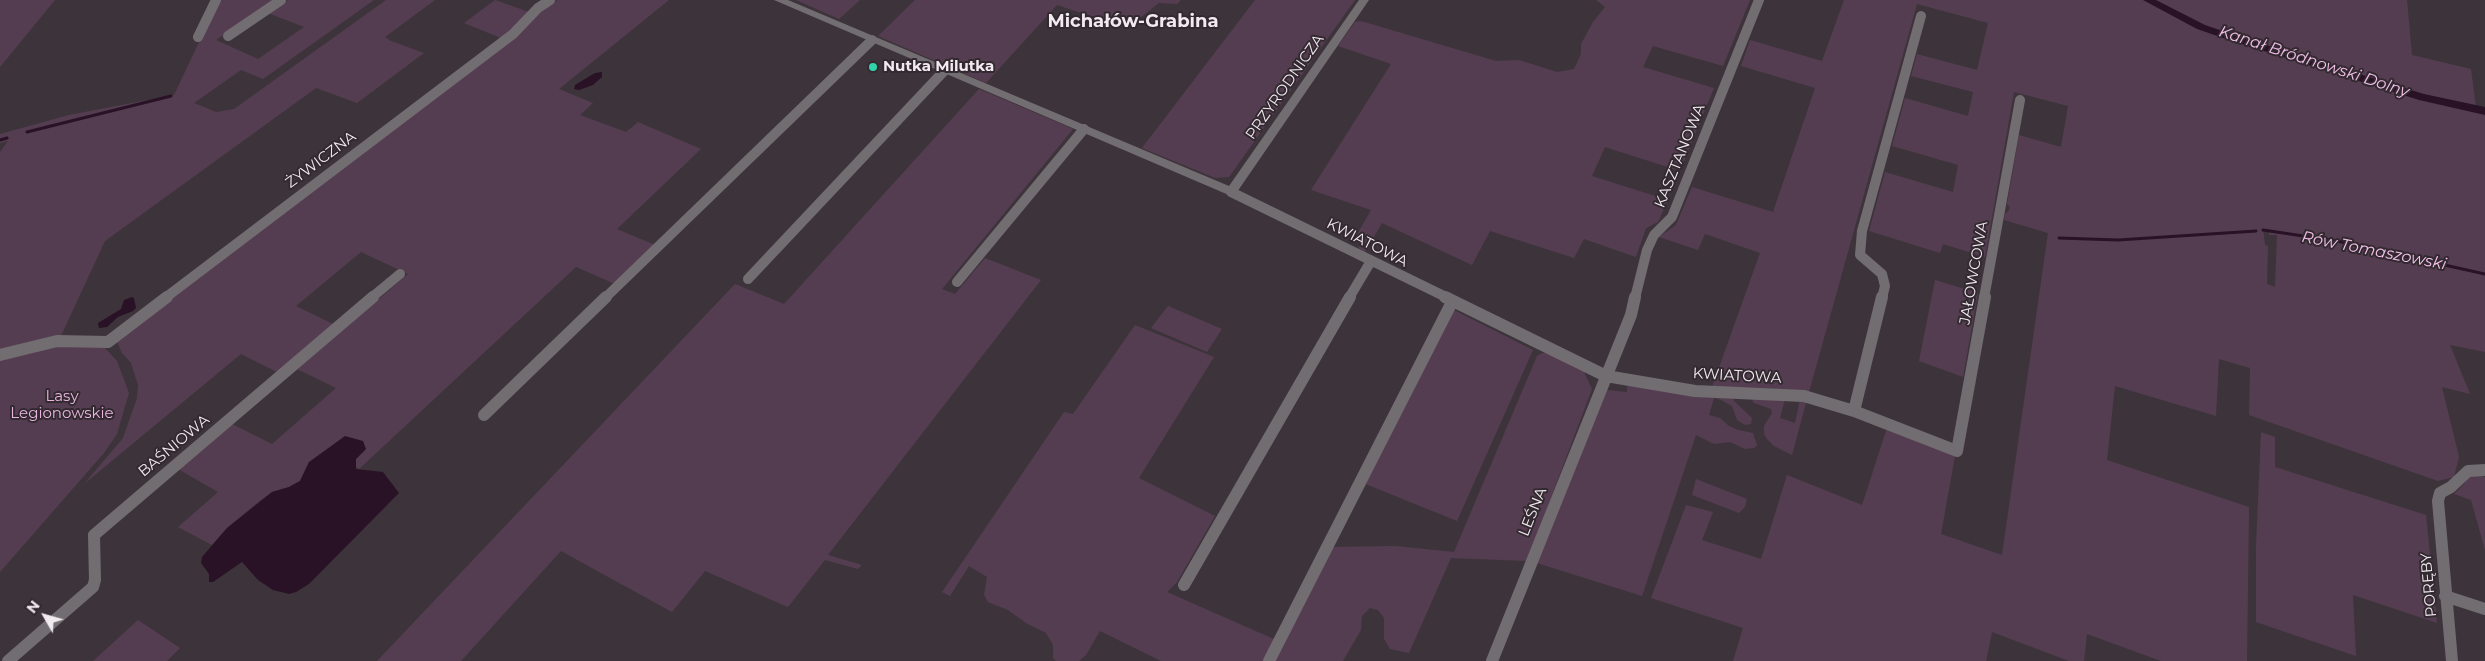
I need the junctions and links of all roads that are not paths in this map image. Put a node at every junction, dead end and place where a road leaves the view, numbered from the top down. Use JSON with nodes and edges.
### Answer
{"nodes":[{"id":1,"x":216,"y":0,"type":"edge"},
{"id":2,"x":281,"y":0,"type":"edge"},
{"id":3,"x":550,"y":0,"type":"edge"},
{"id":4,"x":779,"y":0,"type":"edge"},
{"id":5,"x":1364,"y":0,"type":"edge"},
{"id":6,"x":1759,"y":0,"type":"edge"},
{"id":7,"x":1920,"y":16,"type":"dead end"},
{"id":8,"x":228,"y":36,"type":"dead end"},
{"id":9,"x":198,"y":37,"type":"dead end"},
{"id":10,"x":872,"y":40,"type":"junction"},
{"id":11,"x":945,"y":70,"type":"junction"},
{"id":12,"x":2020,"y":100,"type":"dead end"},
{"id":13,"x":1084,"y":129,"type":"junction"},
{"id":14,"x":1231,"y":192,"type":"junction"},
{"id":15,"x":1371,"y":261,"type":"junction"},
{"id":16,"x":400,"y":274,"type":"dead end"},
{"id":17,"x":748,"y":279,"type":"dead end"},
{"id":18,"x":957,"y":282,"type":"dead end"},
{"id":19,"x":1452,"y":302,"type":"junction"},
{"id":20,"x":0,"y":355,"type":"edge"},
{"id":21,"x":1606,"y":376,"type":"junction"},
{"id":22,"x":1854,"y":411,"type":"junction"},
{"id":23,"x":484,"y":415,"type":"dead end"},
{"id":24,"x":1957,"y":451,"type":"joint"},
{"id":25,"x":2485,"y":470,"type":"edge"},
{"id":26,"x":1184,"y":585,"type":"dead end"},
{"id":27,"x":2445,"y":596,"type":"junction"},
{"id":28,"x":2485,"y":609,"type":"edge"},
{"id":29,"x":8,"y":661,"type":"edge"},
{"id":30,"x":1269,"y":661,"type":"edge"},
{"id":31,"x":1492,"y":661,"type":"edge"},
{"id":32,"x":2452,"y":661,"type":"edge"}],
"edges":[{"from":1,"to":9,"type":"street"},
{"from":2,"to":8,"type":"street"},
{"from":3,"to":20,"type":"street","name":"ŻYWICZNA"},
{"from":4,"to":10,"type":"street","name":"KWIATOWA"},
{"from":5,"to":14,"type":"street","name":"PRZYRODNICZA"},
{"from":6,"to":21,"type":"street","name":"KASZTANOWA"},
{"from":7,"to":22,"type":"street"},
{"from":10,"to":11,"type":"street","name":"KWIATOWA"},
{"from":10,"to":23,"type":"street"},
{"from":11,"to":13,"type":"street","name":"KWIATOWA"},
{"from":11,"to":17,"type":"street"},
{"from":12,"to":24,"type":"street","name":"JAŁOWCOWA"},
{"from":13,"to":14,"type":"street","name":"KWIATOWA"},
{"from":13,"to":18,"type":"street"},
{"from":14,"to":15,"type":"street","name":"KWIATOWA"},
{"from":15,"to":19,"type":"street","name":"KWIATOWA"},
{"from":15,"to":26,"type":"street"},
{"from":16,"to":29,"type":"street","name":"BAŚNIOWA"},
{"from":19,"to":21,"type":"street","name":"KWIATOWA"},
{"from":19,"to":30,"type":"street"},
{"from":21,"to":22,"type":"street","name":"KWIATOWA"},
{"from":21,"to":31,"type":"street","name":"LEŚNA"},
{"from":22,"to":24,"type":"street","name":"KWIATOWA"},
{"from":25,"to":27,"type":"street","name":"PORĘBY"},
{"from":27,"to":28,"type":"street"},
{"from":27,"to":32,"type":"street","name":"PORĘBY"}]}
